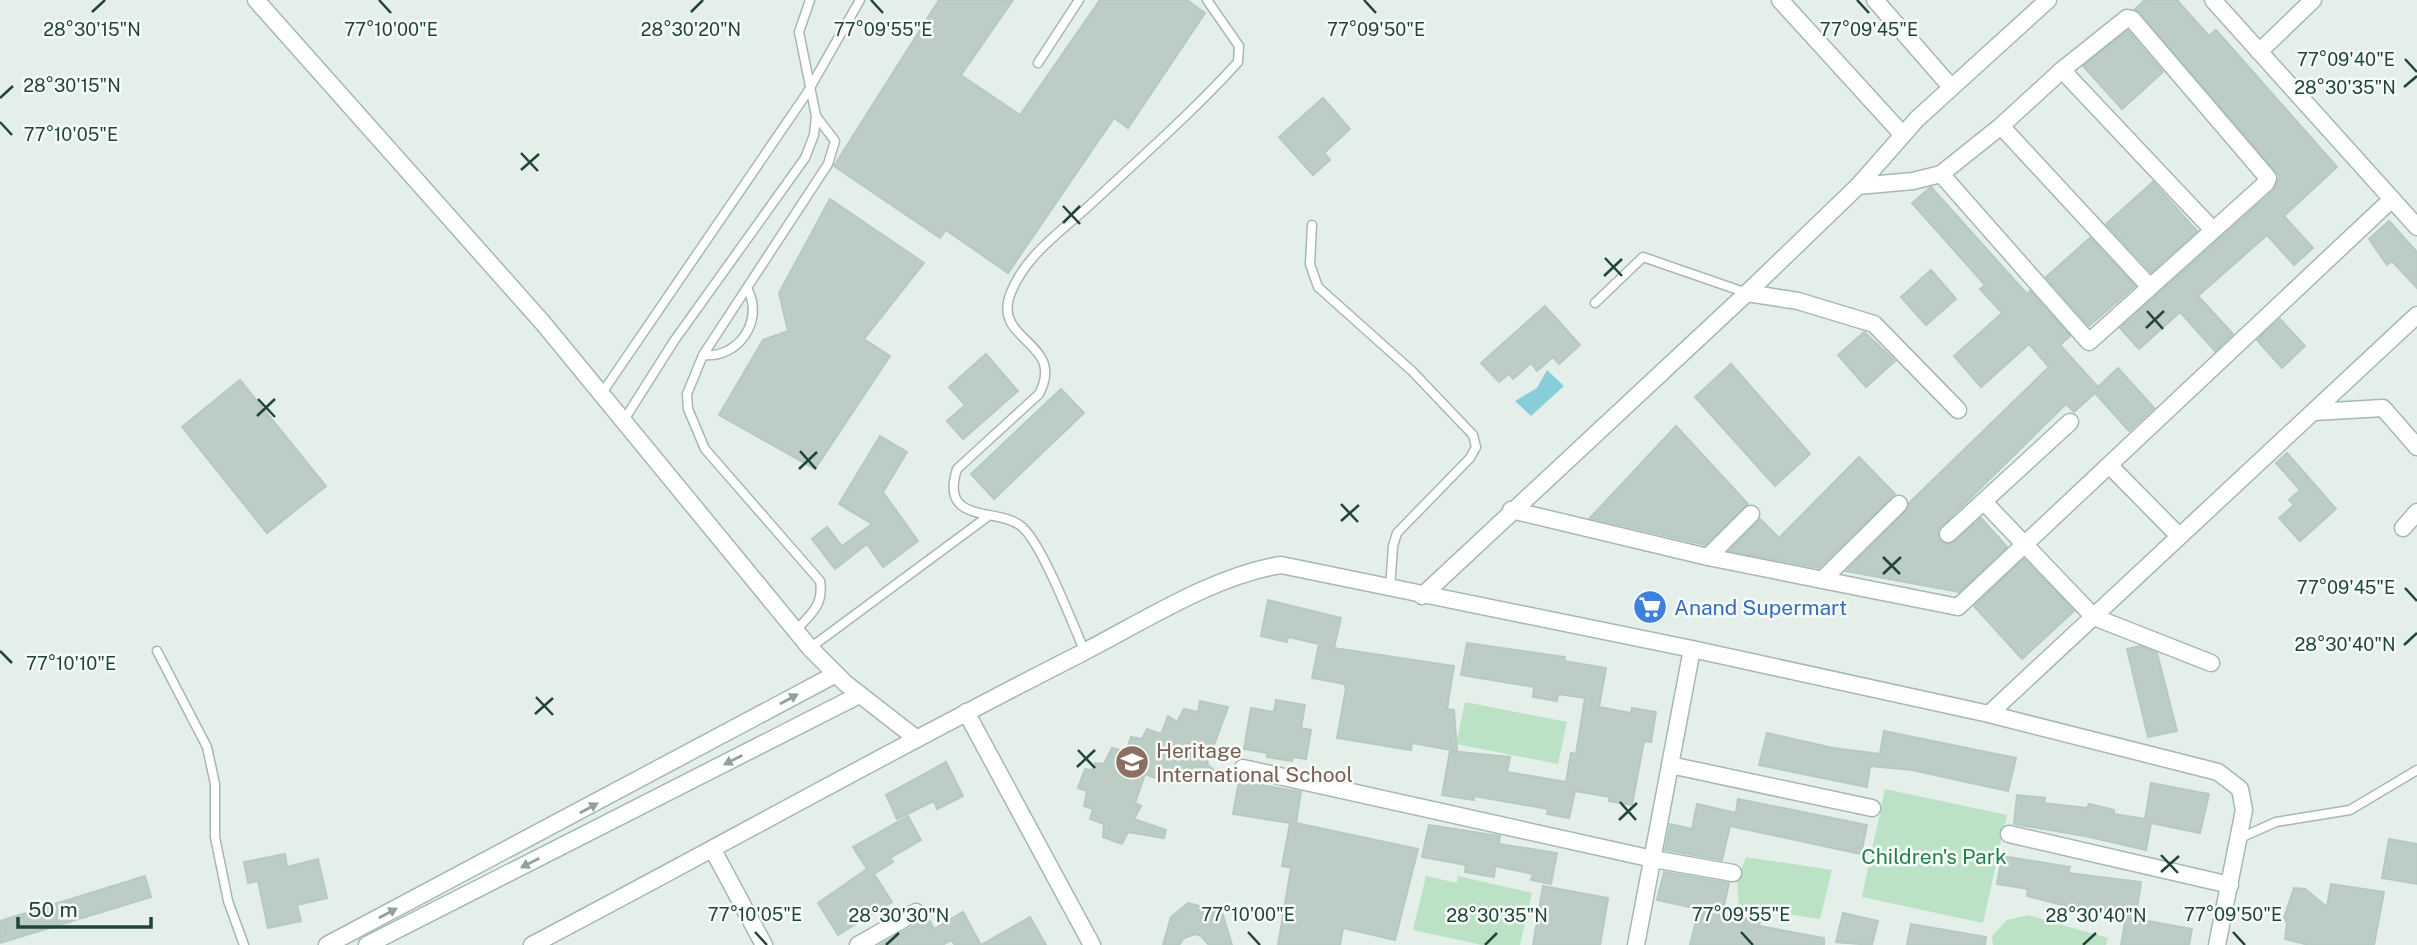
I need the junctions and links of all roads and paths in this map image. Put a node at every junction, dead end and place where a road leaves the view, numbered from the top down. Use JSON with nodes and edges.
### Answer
{"nodes":[{"id":1,"x":256,"y":0,"type":"edge"},
{"id":2,"x":810,"y":0,"type":"edge"},
{"id":3,"x":860,"y":0,"type":"edge"},
{"id":4,"x":1079,"y":0,"type":"edge"},
{"id":5,"x":1207,"y":0,"type":"edge"},
{"id":6,"x":1780,"y":0,"type":"edge"},
{"id":7,"x":1875,"y":0,"type":"edge"},
{"id":8,"x":2048,"y":0,"type":"edge"},
{"id":9,"x":2213,"y":0,"type":"edge"},
{"id":10,"x":2313,"y":0,"type":"edge"},
{"id":11,"x":2259,"y":52,"type":"junction"},
{"id":12,"x":1038,"y":63,"type":"dead end"},
{"id":13,"x":2062,"y":70,"type":"junction"},
{"id":14,"x":811,"y":85,"type":"junction"},
{"id":15,"x":1951,"y":87,"type":"junction"},
{"id":16,"x":816,"y":116,"type":"junction"},
{"id":17,"x":2001,"y":127,"type":"junction"},
{"id":18,"x":1903,"y":135,"type":"junction"},
{"id":19,"x":1941,"y":174,"type":"junction"},
{"id":20,"x":1858,"y":186,"type":"junction"},
{"id":21,"x":2392,"y":198,"type":"junction"},
{"id":22,"x":1312,"y":225,"type":"dead end"},
{"id":23,"x":2417,"y":227,"type":"edge"},
{"id":24,"x":2213,"y":230,"type":"junction"},
{"id":25,"x":2151,"y":287,"type":"junction"},
{"id":26,"x":748,"y":290,"type":"junction"},
{"id":27,"x":1747,"y":293,"type":"junction"},
{"id":28,"x":1595,"y":303,"type":"dead end"},
{"id":29,"x":2413,"y":327,"type":"edge"},
{"id":30,"x":704,"y":355,"type":"junction"},
{"id":31,"x":602,"y":393,"type":"junction"},
{"id":32,"x":1958,"y":410,"type":"dead end"},
{"id":33,"x":2314,"y":412,"type":"junction"},
{"id":34,"x":624,"y":420,"type":"junction"},
{"id":35,"x":2070,"y":422,"type":"dead end"},
{"id":36,"x":2417,"y":447,"type":"edge"},
{"id":37,"x":2110,"y":466,"type":"junction"},
{"id":38,"x":1984,"y":502,"type":"junction"},
{"id":39,"x":1899,"y":504,"type":"dead end"},
{"id":40,"x":1511,"y":510,"type":"junction"},
{"id":41,"x":2417,"y":512,"type":"edge"},
{"id":42,"x":1751,"y":514,"type":"dead end"},
{"id":43,"x":987,"y":517,"type":"junction"},
{"id":44,"x":2403,"y":528,"type":"dead end"},
{"id":45,"x":1948,"y":534,"type":"dead end"},
{"id":46,"x":2179,"y":536,"type":"junction"},
{"id":47,"x":2026,"y":545,"type":"junction"},
{"id":48,"x":1708,"y":557,"type":"junction"},
{"id":49,"x":1822,"y":580,"type":"junction"},
{"id":50,"x":1390,"y":589,"type":"junction"},
{"id":51,"x":1422,"y":596,"type":"junction"},
{"id":52,"x":2094,"y":617,"type":"junction"},
{"id":53,"x":796,"y":631,"type":"junction"},
{"id":54,"x":810,"y":648,"type":"junction"},
{"id":55,"x":1692,"y":649,"type":"junction"},
{"id":56,"x":157,"y":651,"type":"dead end"},
{"id":57,"x":1085,"y":652,"type":"junction"},
{"id":58,"x":2211,"y":663,"type":"dead end"},
{"id":59,"x":836,"y":674,"type":"junction"},
{"id":60,"x":859,"y":695,"type":"junction"},
{"id":61,"x":966,"y":712,"type":"junction"},
{"id":62,"x":1989,"y":714,"type":"junction"},
{"id":63,"x":916,"y":739,"type":"junction"},
{"id":64,"x":1670,"y":765,"type":"junction"},
{"id":65,"x":1243,"y":768,"type":"dead end"},
{"id":66,"x":2417,"y":770,"type":"edge"},
{"id":67,"x":1872,"y":808,"type":"dead end"},
{"id":68,"x":2009,"y":834,"type":"dead end"},
{"id":69,"x":2239,"y":839,"type":"junction"},
{"id":70,"x":713,"y":850,"type":"junction"},
{"id":71,"x":1653,"y":859,"type":"junction"},
{"id":72,"x":1733,"y":873,"type":"dead end"},
{"id":73,"x":2230,"y":885,"type":"junction"},
{"id":74,"x":916,"y":912,"type":"dead end"},
{"id":75,"x":244,"y":945,"type":"edge"},
{"id":76,"x":327,"y":945,"type":"edge"},
{"id":77,"x":367,"y":945,"type":"edge"},
{"id":78,"x":532,"y":945,"type":"edge"},
{"id":79,"x":764,"y":945,"type":"edge"},
{"id":80,"x":858,"y":945,"type":"edge"},
{"id":81,"x":1092,"y":945,"type":"edge"},
{"id":82,"x":1636,"y":945,"type":"edge"},
{"id":83,"x":2217,"y":945,"type":"edge"}],
"edges":[{"from":1,"to":31,"type":"street"},
{"from":2,"to":14,"type":"lane"},
{"from":3,"to":14,"type":"lane"},
{"from":4,"to":12,"type":"lane"},
{"from":5,"to":43,"type":"lane"},
{"from":6,"to":18,"type":"street"},
{"from":7,"to":15,"type":"street"},
{"from":8,"to":15,"type":"street"},
{"from":9,"to":11,"type":"street"},
{"from":10,"to":11,"type":"street"},
{"from":11,"to":21,"type":"street"},
{"from":13,"to":17,"type":"street"},
{"from":13,"to":24,"type":"street"},
{"from":13,"to":24,"type":"street"},
{"from":14,"to":16,"type":"lane"},
{"from":14,"to":31,"type":"lane"},
{"from":15,"to":18,"type":"street"},
{"from":16,"to":26,"type":"lane"},
{"from":16,"to":34,"type":"lane"},
{"from":17,"to":19,"type":"street"},
{"from":17,"to":25,"type":"street"},
{"from":18,"to":20,"type":"street"},
{"from":19,"to":20,"type":"street"},
{"from":19,"to":25,"type":"street"},
{"from":20,"to":27,"type":"street"},
{"from":21,"to":23,"type":"street"},
{"from":21,"to":37,"type":"street"},
{"from":22,"to":50,"type":"lane"},
{"from":24,"to":25,"type":"street"},
{"from":26,"to":30,"type":"lane"},
{"from":26,"to":30,"type":"lane"},
{"from":27,"to":28,"type":"lane"},
{"from":27,"to":32,"type":"street"},
{"from":27,"to":40,"type":"street"},
{"from":29,"to":33,"type":"street"},
{"from":30,"to":53,"type":"lane"},
{"from":31,"to":34,"type":"street"},
{"from":33,"to":36,"type":"street"},
{"from":33,"to":46,"type":"street"},
{"from":34,"to":53,"type":"street"},
{"from":35,"to":38,"type":"street"},
{"from":37,"to":46,"type":"street"},
{"from":37,"to":47,"type":"street"},
{"from":38,"to":45,"type":"street"},
{"from":38,"to":47,"type":"street"},
{"from":39,"to":49,"type":"street"},
{"from":40,"to":48,"type":"street"},
{"from":40,"to":51,"type":"street"},
{"from":41,"to":44,"type":"street"},
{"from":42,"to":48,"type":"street"},
{"from":43,"to":54,"type":"lane"},
{"from":43,"to":57,"type":"lane"},
{"from":46,"to":52,"type":"street"},
{"from":47,"to":49,"type":"street"},
{"from":47,"to":52,"type":"street"},
{"from":48,"to":49,"type":"street"},
{"from":50,"to":51,"type":"street"},
{"from":50,"to":57,"type":"street"},
{"from":51,"to":55,"type":"street"},
{"from":52,"to":58,"type":"street"},
{"from":52,"to":62,"type":"street"},
{"from":53,"to":54,"type":"street"},
{"from":54,"to":59,"type":"street"},
{"from":55,"to":62,"type":"street"},
{"from":55,"to":64,"type":"street"},
{"from":56,"to":75,"type":"lane"},
{"from":57,"to":61,"type":"street"},
{"from":59,"to":60,"type":"street"},
{"from":76,"to":59,"type":"street","one_way":true},
{"from":60,"to":63,"type":"street"},
{"from":60,"to":77,"type":"street","one_way":true},
{"from":61,"to":63,"type":"street"},
{"from":61,"to":81,"type":"street"},
{"from":62,"to":69,"type":"street"},
{"from":63,"to":70,"type":"street"},
{"from":64,"to":67,"type":"street"},
{"from":64,"to":71,"type":"street"},
{"from":65,"to":71,"type":"street"},
{"from":66,"to":69,"type":"lane"},
{"from":68,"to":73,"type":"street"},
{"from":69,"to":73,"type":"street"},
{"from":70,"to":78,"type":"street"},
{"from":70,"to":79,"type":"street"},
{"from":71,"to":72,"type":"street"},
{"from":71,"to":82,"type":"street"},
{"from":73,"to":83,"type":"street"},
{"from":74,"to":80,"type":"street"}]}
